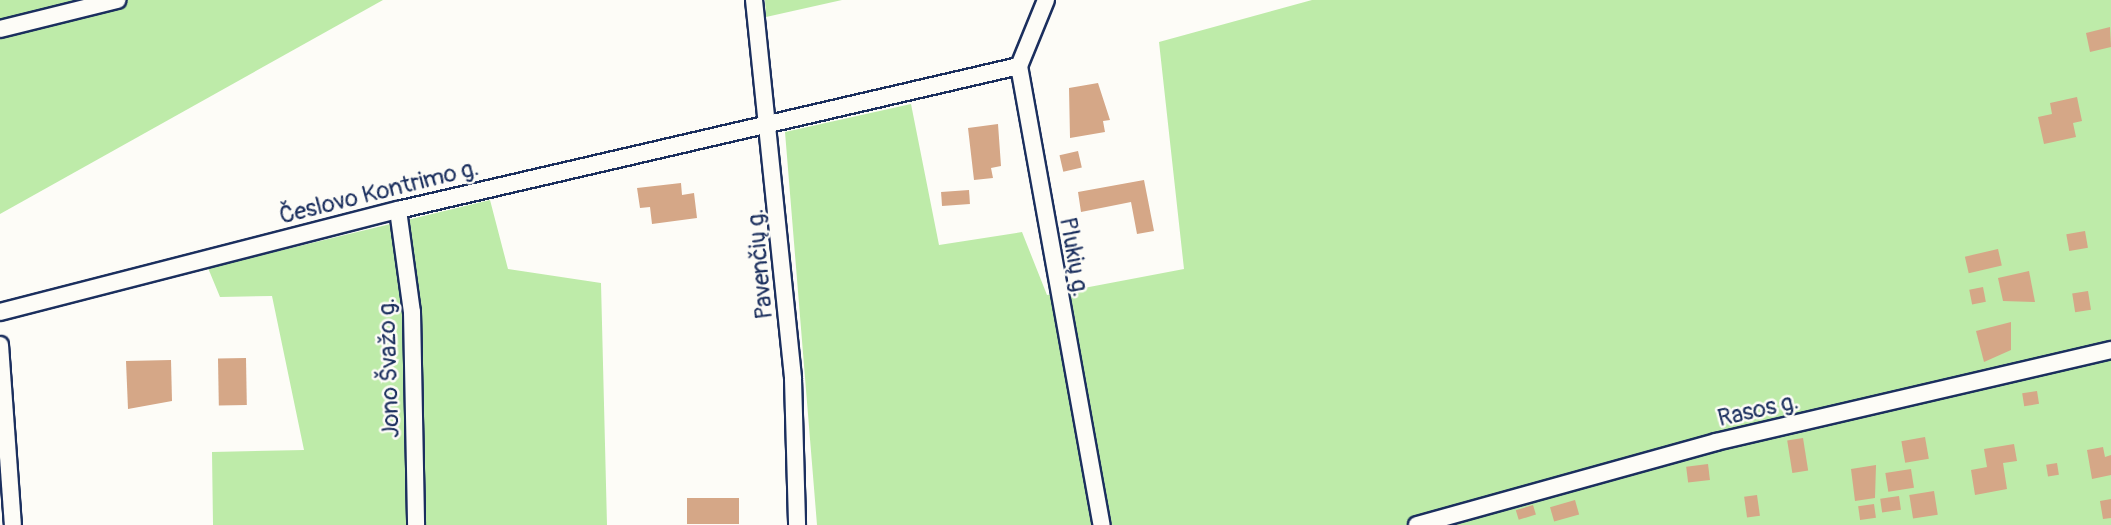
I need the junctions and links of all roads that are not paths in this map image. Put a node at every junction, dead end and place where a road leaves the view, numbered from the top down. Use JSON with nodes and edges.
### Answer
{"nodes":[{"id":1,"x":117,"y":0,"type":"edge"},
{"id":2,"x":754,"y":0,"type":"edge"},
{"id":3,"x":1046,"y":0,"type":"edge"},
{"id":4,"x":0,"y":29,"type":"edge"},
{"id":5,"x":1019,"y":66,"type":"junction"},
{"id":6,"x":770,"y":122,"type":"junction"},
{"id":7,"x":398,"y":210,"type":"junction"},
{"id":8,"x":0,"y":312,"type":"edge"},
{"id":9,"x":0,"y":345,"type":"edge"},
{"id":10,"x":2111,"y":349,"type":"edge"},
{"id":11,"x":13,"y":525,"type":"edge"},
{"id":12,"x":416,"y":525,"type":"edge"},
{"id":13,"x":797,"y":525,"type":"edge"},
{"id":14,"x":1102,"y":525,"type":"edge"},
{"id":15,"x":1417,"y":525,"type":"edge"}],
"edges":[{"from":1,"to":4,"type":"street"},
{"from":2,"to":6,"type":"street","name":"Pavenčių g."},
{"from":3,"to":5,"type":"street"},
{"from":5,"to":6,"type":"street","name":"Česlovo Kontrimo g."},
{"from":5,"to":14,"type":"street","name":"Plukių g."},
{"from":6,"to":7,"type":"street","name":"Česlovo Kontrimo g."},
{"from":6,"to":13,"type":"street","name":"Pavenčių g."},
{"from":7,"to":8,"type":"street","name":"Česlovo Kontrimo g."},
{"from":7,"to":12,"type":"street","name":"Jono Švažo g."},
{"from":9,"to":11,"type":"street"},
{"from":10,"to":15,"type":"street","name":"Rasos g."}]}
